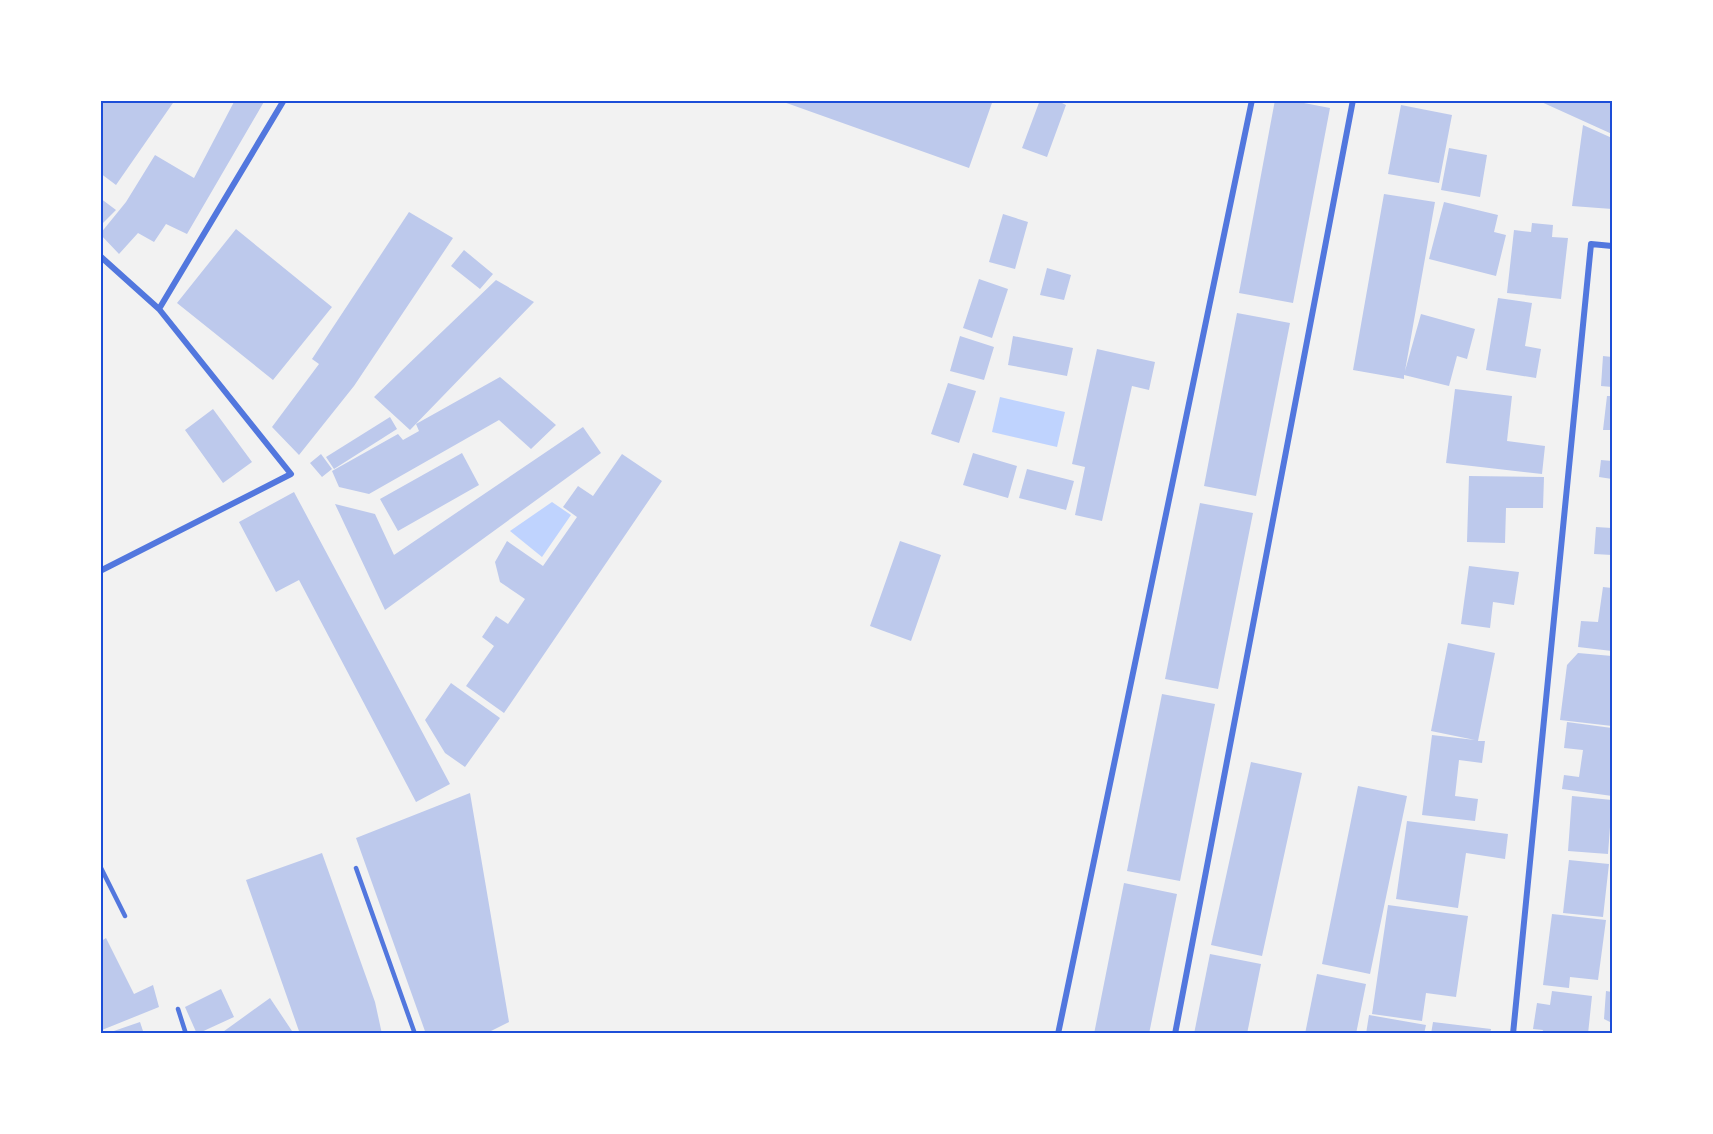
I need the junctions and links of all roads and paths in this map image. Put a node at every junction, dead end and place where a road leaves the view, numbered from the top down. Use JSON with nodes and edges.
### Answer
{"nodes":[{"id":1,"x":284,"y":100,"type":"edge"},
{"id":2,"x":1252,"y":100,"type":"edge"},
{"id":3,"x":1353,"y":100,"type":"edge"},
{"id":4,"x":1612,"y":246,"type":"edge"},
{"id":5,"x":100,"y":256,"type":"edge"},
{"id":6,"x":159,"y":309,"type":"junction"},
{"id":7,"x":100,"y":571,"type":"edge"},
{"id":8,"x":100,"y":866,"type":"edge"},
{"id":9,"x":356,"y":868,"type":"dead end"},
{"id":10,"x":125,"y":916,"type":"dead end"},
{"id":11,"x":178,"y":1009,"type":"dead end"},
{"id":12,"x":186,"y":1034,"type":"edge"},
{"id":13,"x":415,"y":1034,"type":"edge"},
{"id":14,"x":1058,"y":1034,"type":"edge"},
{"id":15,"x":1175,"y":1034,"type":"edge"},
{"id":16,"x":1513,"y":1034,"type":"edge"}],
"edges":[{"from":1,"to":6,"type":"street"},
{"from":2,"to":14,"type":"street"},
{"from":3,"to":15,"type":"street"},
{"from":4,"to":16,"type":"street"},
{"from":5,"to":6,"type":"street"},
{"from":6,"to":7,"type":"street"},
{"from":8,"to":10,"type":"lane"},
{"from":9,"to":13,"type":"lane"},
{"from":11,"to":12,"type":"lane"}]}
